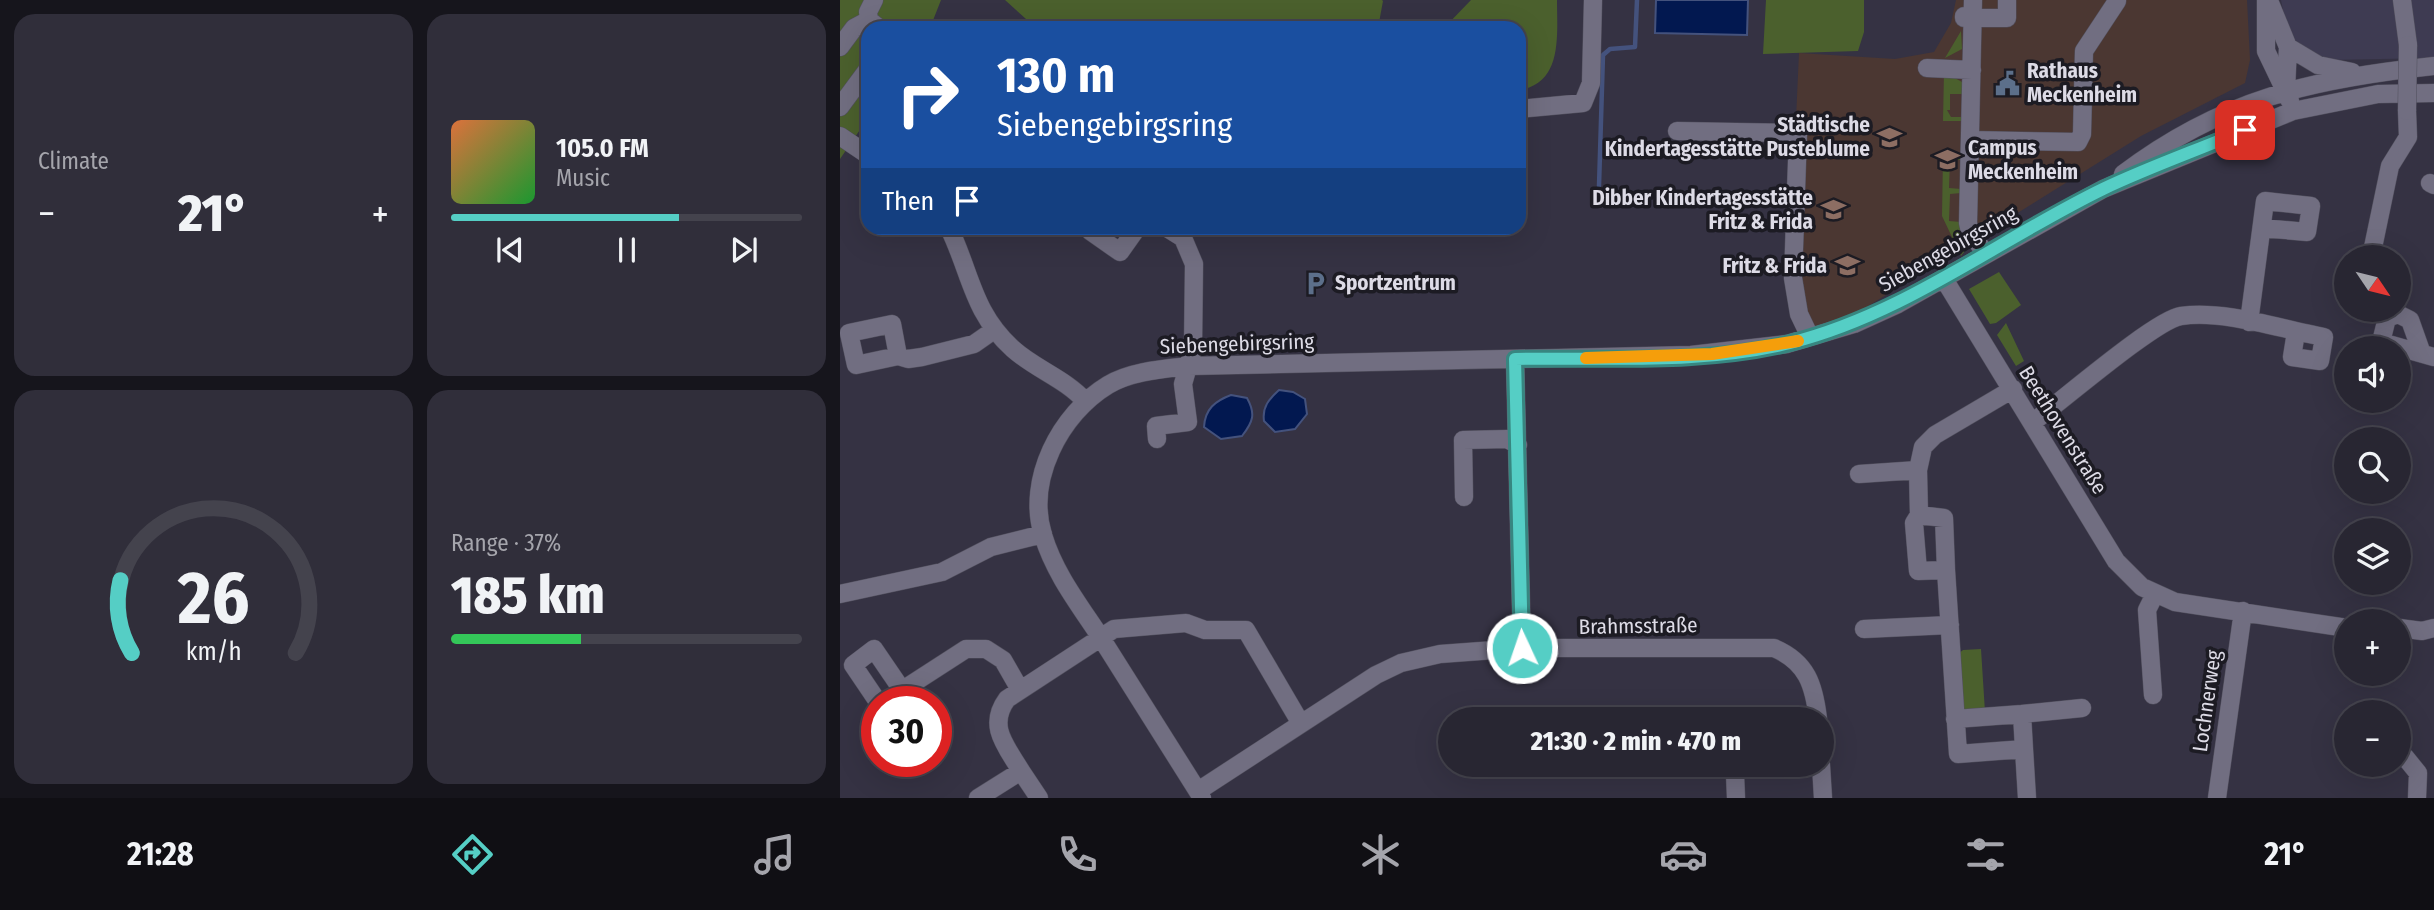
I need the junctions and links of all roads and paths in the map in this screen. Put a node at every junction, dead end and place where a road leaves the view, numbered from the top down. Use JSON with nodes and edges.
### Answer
{"nodes":[{"id":1,"x":874,"y":0,"type":"edge"},
{"id":2,"x":1593,"y":0,"type":"edge"},
{"id":3,"x":2267,"y":0,"type":"edge"},
{"id":4,"x":2402,"y":0,"type":"edge"},
{"id":5,"x":2117,"y":1,"type":"edge"},
{"id":6,"x":1969,"y":9,"type":"edge"},
{"id":7,"x":2014,"y":16,"type":"edge"},
{"id":8,"x":872,"y":21,"type":"edge"},
{"id":9,"x":861,"y":26,"type":"edge"},
{"id":10,"x":840,"y":47,"type":"edge"},
{"id":11,"x":2288,"y":47,"type":"junction"},
{"id":12,"x":2434,"y":66,"type":"edge"},
{"id":13,"x":1927,"y":68,"type":"dead end"},
{"id":14,"x":1972,"y":70,"type":"junction"},
{"id":15,"x":2362,"y":74,"type":"junction"},
{"id":16,"x":861,"y":78,"type":"edge"},
{"id":17,"x":2287,"y":90,"type":"junction"},
{"id":18,"x":2434,"y":93,"type":"edge"},
{"id":19,"x":840,"y":107,"type":"edge"},
{"id":20,"x":1526,"y":108,"type":"edge"},
{"id":21,"x":2292,"y":111,"type":"junction"},
{"id":22,"x":1677,"y":131,"type":"dead end"},
{"id":23,"x":840,"y":136,"type":"edge"},
{"id":24,"x":1970,"y":140,"type":"junction"},
{"id":25,"x":861,"y":150,"type":"edge"},
{"id":26,"x":2103,"y":189,"type":"junction"},
{"id":27,"x":2262,"y":228,"type":"dead end"},
{"id":28,"x":952,"y":235,"type":"edge"},
{"id":29,"x":1096,"y":235,"type":"edge"},
{"id":30,"x":1132,"y":235,"type":"edge"},
{"id":31,"x":1178,"y":235,"type":"edge"},
{"id":32,"x":2374,"y":245,"type":"edge"},
{"id":33,"x":1986,"y":254,"type":"junction"},
{"id":34,"x":1944,"y":279,"type":"junction"},
{"id":35,"x":2249,"y":322,"type":"junction"},
{"id":36,"x":994,"y":330,"type":"junction"},
{"id":37,"x":2296,"y":332,"type":"dead end"},
{"id":38,"x":1810,"y":337,"type":"junction"},
{"id":39,"x":898,"y":356,"type":"dead end"},
{"id":40,"x":1515,"y":359,"type":"junction"},
{"id":41,"x":1190,"y":366,"type":"junction"},
{"id":42,"x":2013,"y":389,"type":"junction"},
{"id":43,"x":1086,"y":402,"type":"junction"},
{"id":44,"x":2034,"y":422,"type":"junction"},
{"id":45,"x":1157,"y":439,"type":"dead end"},
{"id":46,"x":1518,"y":445,"type":"junction"},
{"id":47,"x":1917,"y":470,"type":"junction"},
{"id":48,"x":1859,"y":474,"type":"dead end"},
{"id":49,"x":1464,"y":497,"type":"dead end"},
{"id":50,"x":1919,"y":515,"type":"junction"},
{"id":51,"x":1042,"y":534,"type":"junction"},
{"id":52,"x":1946,"y":570,"type":"junction"},
{"id":53,"x":840,"y":594,"type":"edge"},
{"id":54,"x":2155,"y":594,"type":"junction"},
{"id":55,"x":2243,"y":611,"type":"junction"},
{"id":56,"x":1950,"y":625,"type":"junction"},
{"id":57,"x":2334,"y":626,"type":"edge"},
{"id":58,"x":2434,"y":628,"type":"edge"},
{"id":59,"x":1864,"y":629,"type":"dead end"},
{"id":60,"x":2411,"y":630,"type":"edge"},
{"id":61,"x":1100,"y":637,"type":"junction"},
{"id":62,"x":1522,"y":648,"type":"junction"},
{"id":63,"x":867,"y":686,"type":"edge"},
{"id":64,"x":899,"y":686,"type":"edge"},
{"id":65,"x":908,"y":686,"type":"edge"},
{"id":66,"x":1019,"y":688,"type":"junction"},
{"id":67,"x":2153,"y":695,"type":"dead end"},
{"id":68,"x":1817,"y":707,"type":"edge"},
{"id":69,"x":2082,"y":708,"type":"dead end"},
{"id":70,"x":2022,"y":714,"type":"junction"},
{"id":71,"x":1955,"y":719,"type":"junction"},
{"id":72,"x":1300,"y":722,"type":"junction"},
{"id":73,"x":2024,"y":750,"type":"junction"},
{"id":74,"x":2411,"y":764,"type":"edge"},
{"id":75,"x":1021,"y":771,"type":"junction"},
{"id":76,"x":1735,"y":777,"type":"edge"},
{"id":77,"x":1822,"y":777,"type":"edge"},
{"id":78,"x":1200,"y":794,"type":"edge"},
{"id":79,"x":978,"y":798,"type":"edge"},
{"id":80,"x":1039,"y":798,"type":"edge"},
{"id":81,"x":1736,"y":798,"type":"edge"},
{"id":82,"x":1823,"y":798,"type":"edge"},
{"id":83,"x":2027,"y":798,"type":"edge"},
{"id":84,"x":2217,"y":798,"type":"edge"},
{"id":85,"x":2417,"y":798,"type":"edge"}],
"edges":[{"from":1,"to":8,"type":"street"},
{"from":2,"to":20,"type":"street"},
{"from":3,"to":11,"type":"street"},
{"from":3,"to":17,"type":"street"},
{"from":4,"to":32,"type":"street","bridge":true},
{"from":5,"to":24,"type":"street"},
{"from":6,"to":7,"type":"street"},
{"from":6,"to":14,"type":"street"},
{"from":9,"to":10,"type":"street"},
{"from":11,"to":15,"type":"street"},
{"from":11,"to":17,"type":"street"},
{"from":12,"to":15,"type":"street","name":"Siebengebirgsring"},
{"from":13,"to":14,"type":"street"},
{"from":14,"to":24,"type":"street"},
{"from":15,"to":17,"type":"street","name":"Siebengebirgsring"},
{"from":16,"to":19,"type":"street"},
{"from":17,"to":21,"type":"street"},
{"from":17,"to":26,"type":"street","name":"Siebengebirgsring"},
{"from":18,"to":21,"type":"street","name":"Siebengebirgsring"},
{"from":21,"to":26,"type":"street","name":"Siebengebirgsring"},
{"from":22,"to":38,"type":"street"},
{"from":23,"to":25,"type":"street"},
{"from":24,"to":33,"type":"street"},
{"from":26,"to":33,"type":"street","name":"Siebengebirgsring"},
{"from":27,"to":35,"type":"street"},
{"from":28,"to":36,"type":"street"},
{"from":29,"to":30,"type":"street"},
{"from":31,"to":41,"type":"street"},
{"from":33,"to":34,"type":"street","name":"Siebengebirgsring"},
{"from":34,"to":38,"type":"street","name":"Siebengebirgsring"},
{"from":34,"to":42,"type":"street","name":"Beethovenstraße"},
{"from":35,"to":37,"type":"street"},
{"from":35,"to":44,"type":"street"},
{"from":36,"to":39,"type":"street"},
{"from":36,"to":43,"type":"street"},
{"from":38,"to":40,"type":"street","name":"Siebengebirgsring"},
{"from":40,"to":41,"type":"street","name":"Siebengebirgsring"},
{"from":40,"to":46,"type":"street"},
{"from":41,"to":43,"type":"street","name":"Siebengebirgsring"},
{"from":41,"to":45,"type":"street"},
{"from":42,"to":44,"type":"street","name":"Beethovenstraße"},
{"from":42,"to":47,"type":"street"},
{"from":43,"to":51,"type":"street","name":"Siebengebirgsring"},
{"from":44,"to":54,"type":"street","name":"Beethovenstraße"},
{"from":46,"to":49,"type":"street"},
{"from":46,"to":62,"type":"street"},
{"from":47,"to":48,"type":"street"},
{"from":47,"to":50,"type":"street"},
{"from":50,"to":52,"type":"street"},
{"from":50,"to":52,"type":"street"},
{"from":51,"to":53,"type":"street"},
{"from":51,"to":61,"type":"street","name":"Siebengebirgsring"},
{"from":52,"to":56,"type":"street"},
{"from":54,"to":55,"type":"street","name":"Beethovenstraße"},
{"from":54,"to":67,"type":"street"},
{"from":55,"to":57,"type":"street","name":"Beethovenstraße"},
{"from":55,"to":84,"type":"street","name":"Lochnerweg"},
{"from":56,"to":59,"type":"street"},
{"from":56,"to":71,"type":"street"},
{"from":58,"to":60,"type":"street"},
{"from":61,"to":66,"type":"street"},
{"from":61,"to":72,"type":"street"},
{"from":61,"to":78,"type":"street","name":"Siebengebirgsring"},
{"from":62,"to":68,"type":"street","name":"Brahmsstraße"},
{"from":62,"to":72,"type":"street","name":"Brahmsstraße"},
{"from":63,"to":64,"type":"street"},
{"from":65,"to":66,"type":"street"},
{"from":66,"to":75,"type":"street"},
{"from":69,"to":70,"type":"street"},
{"from":70,"to":71,"type":"street"},
{"from":70,"to":73,"type":"street"},
{"from":71,"to":73,"type":"street"},
{"from":72,"to":78,"type":"street","name":"Brahmsstraße"},
{"from":73,"to":83,"type":"street"},
{"from":74,"to":85,"type":"street"},
{"from":75,"to":79,"type":"street"},
{"from":75,"to":80,"type":"street"},
{"from":76,"to":81,"type":"street"},
{"from":77,"to":82,"type":"street"}]}
